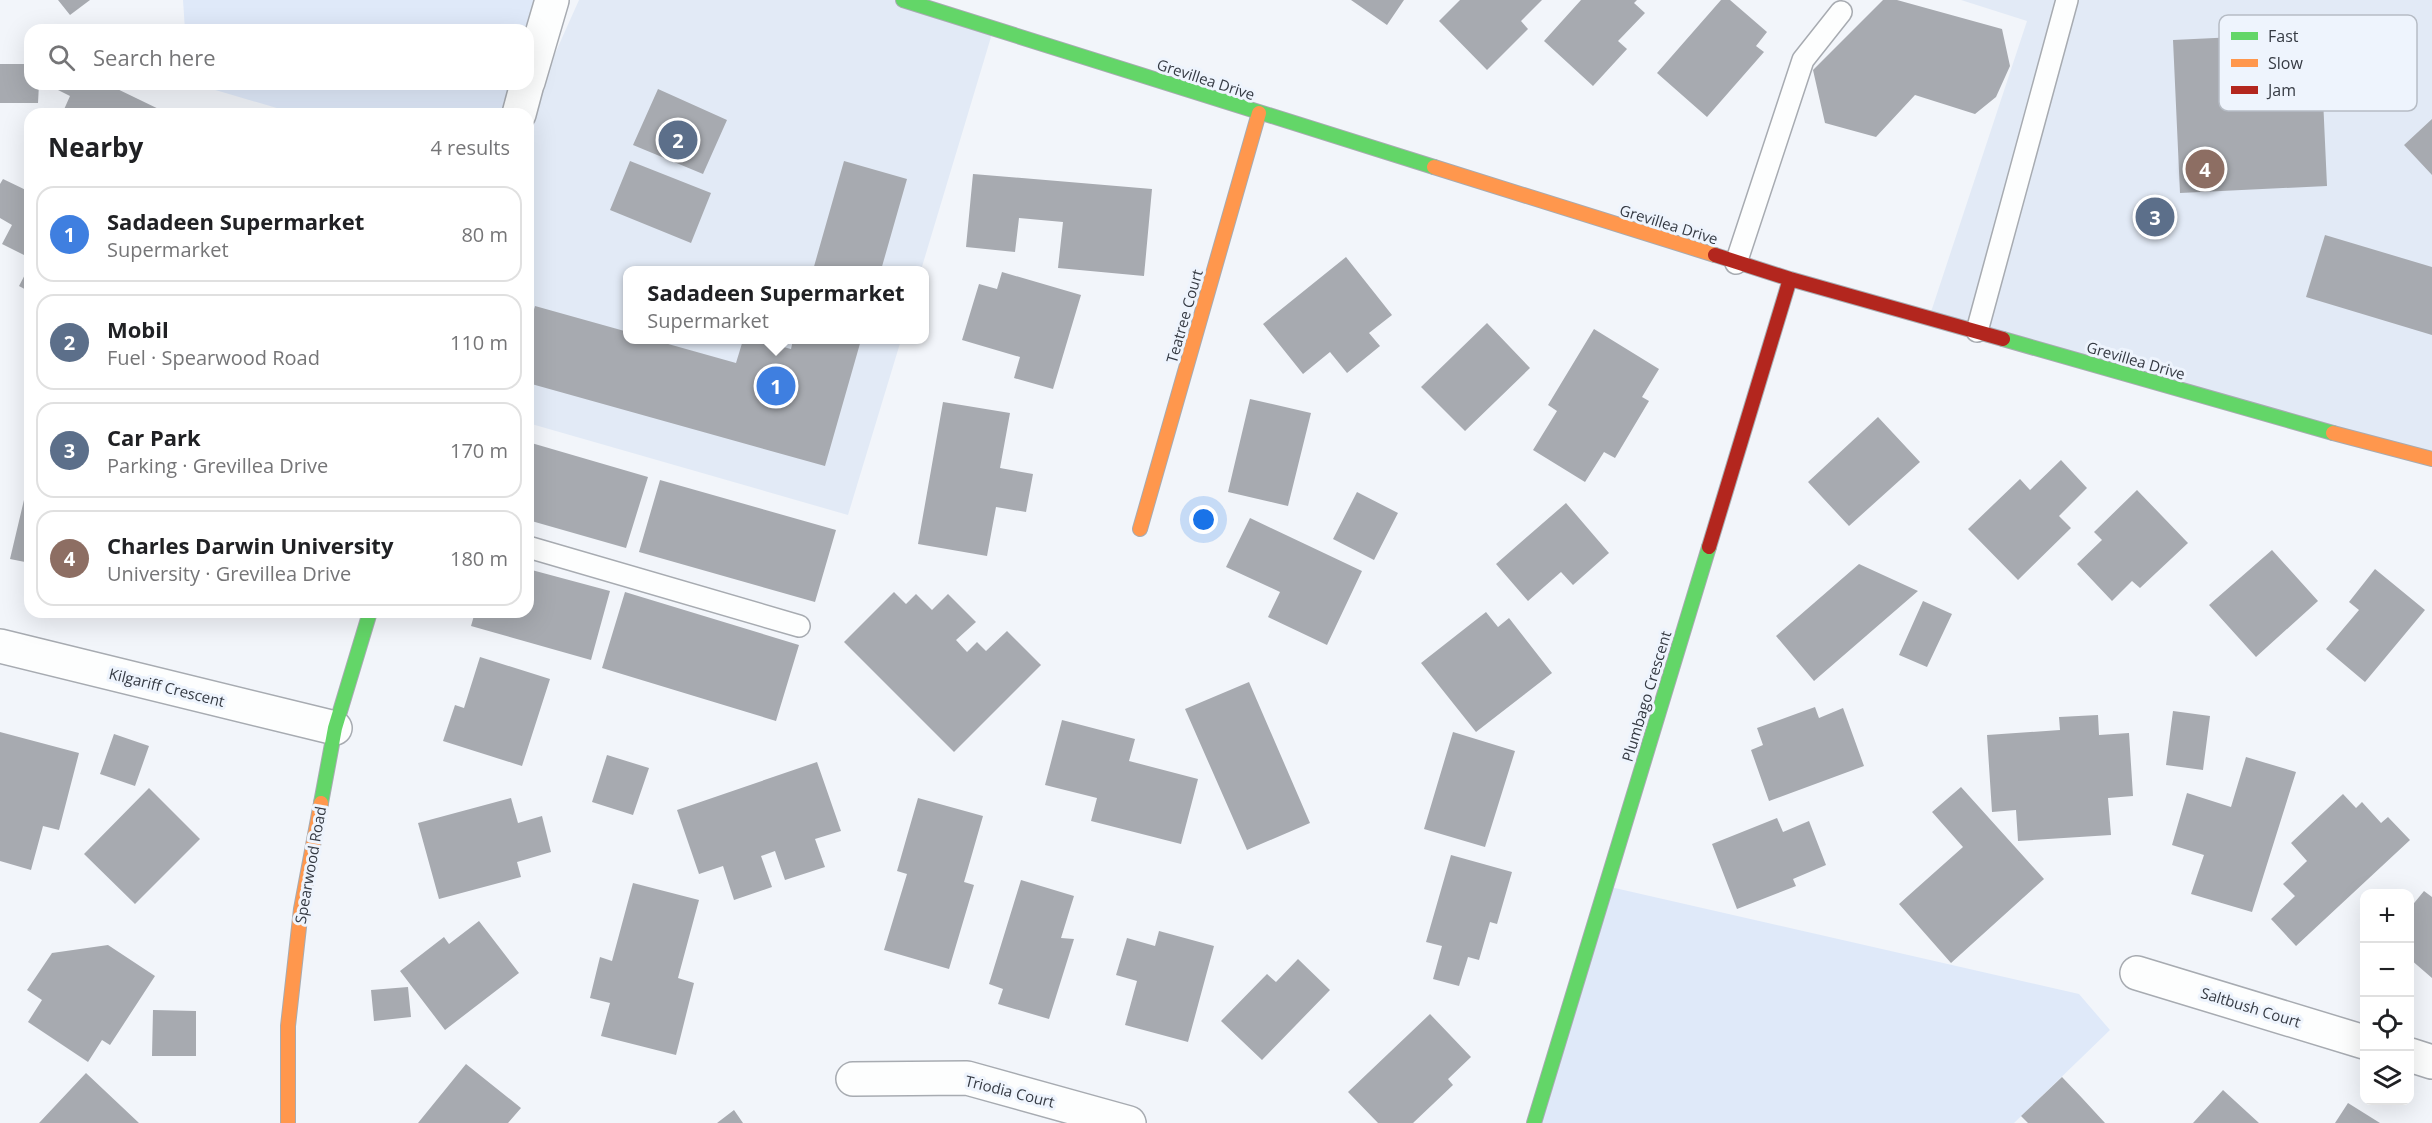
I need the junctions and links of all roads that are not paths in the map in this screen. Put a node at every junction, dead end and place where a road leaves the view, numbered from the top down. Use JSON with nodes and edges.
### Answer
{"nodes":[{"id":1,"x":552,"y":0,"type":"edge"},
{"id":2,"x":903,"y":0,"type":"edge"},
{"id":3,"x":2067,"y":0,"type":"edge"},
{"id":4,"x":1840,"y":12,"type":"dead end"},
{"id":5,"x":534,"y":62,"type":"edge"},
{"id":6,"x":526,"y":90,"type":"edge"},
{"id":7,"x":521,"y":108,"type":"edge"},
{"id":8,"x":1259,"y":113,"type":"junction"},
{"id":9,"x":1736,"y":262,"type":"junction"},
{"id":10,"x":1790,"y":279,"type":"junction"},
{"id":11,"x":1977,"y":331,"type":"junction"},
{"id":12,"x":2432,"y":459,"type":"edge"},
{"id":13,"x":1140,"y":529,"type":"dead end"},
{"id":14,"x":534,"y":550,"type":"edge"},
{"id":15,"x":368,"y":618,"type":"edge"},
{"id":16,"x":799,"y":626,"type":"dead end"},
{"id":17,"x":0,"y":646,"type":"edge"},
{"id":18,"x":335,"y":728,"type":"junction"},
{"id":19,"x":2137,"y":973,"type":"dead end"},
{"id":20,"x":2360,"y":1041,"type":"edge"},
{"id":21,"x":2414,"y":1057,"type":"edge"},
{"id":22,"x":2432,"y":1062,"type":"edge"},
{"id":23,"x":853,"y":1079,"type":"dead end"},
{"id":24,"x":288,"y":1123,"type":"edge"},
{"id":25,"x":1129,"y":1123,"type":"edge"},
{"id":26,"x":1534,"y":1123,"type":"edge"}],
"edges":[{"from":1,"to":5,"type":"street"},
{"from":2,"to":8,"type":"street","name":"Grevillea Drive"},
{"from":3,"to":11,"type":"lane"},
{"from":4,"to":9,"type":"lane"},
{"from":6,"to":7,"type":"street"},
{"from":8,"to":9,"type":"street","name":"Grevillea Drive"},
{"from":8,"to":13,"type":"street","name":"Teatree Court"},
{"from":9,"to":10,"type":"street","name":"Grevillea Drive"},
{"from":10,"to":11,"type":"street","name":"Grevillea Drive"},
{"from":10,"to":26,"type":"street","name":"Plumbago Crescent"},
{"from":11,"to":12,"type":"street","name":"Grevillea Drive"},
{"from":14,"to":16,"type":"lane"},
{"from":15,"to":18,"type":"street","name":"Spearwood Road"},
{"from":17,"to":18,"type":"street","name":"Kilgariff Crescent"},
{"from":18,"to":24,"type":"street","name":"Spearwood Road"},
{"from":19,"to":20,"type":"street","name":"Saltbush Court"},
{"from":21,"to":22,"type":"street"},
{"from":23,"to":25,"type":"street","name":"Triodia Court"}]}
